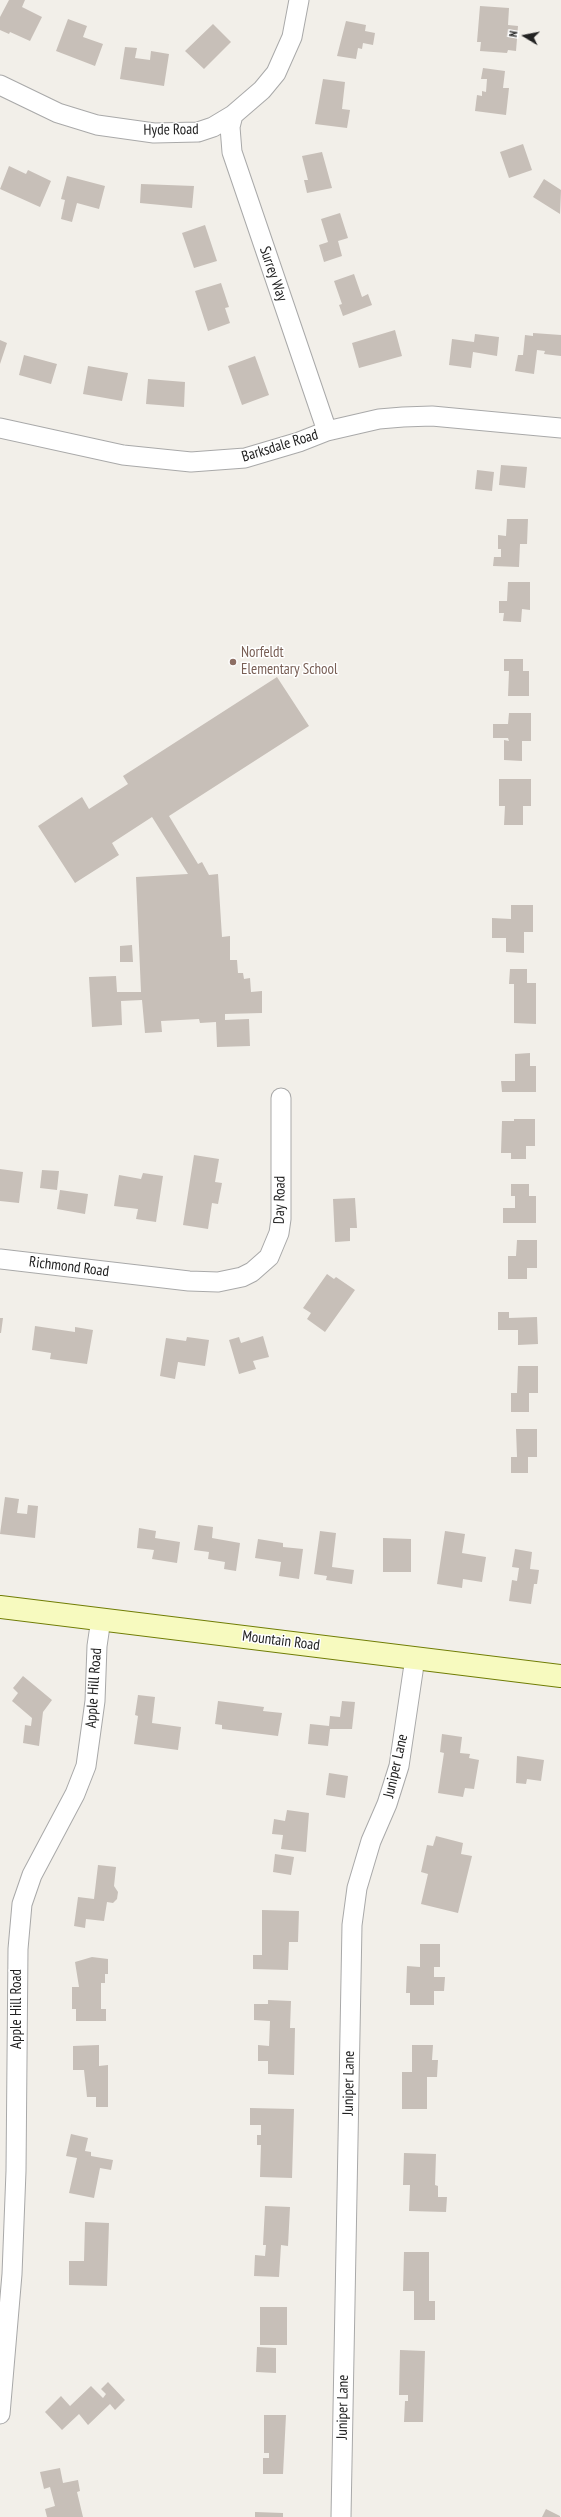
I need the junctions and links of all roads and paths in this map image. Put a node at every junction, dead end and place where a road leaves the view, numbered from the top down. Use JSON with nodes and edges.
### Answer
{"nodes":[{"id":1,"x":299,"y":0,"type":"edge"},
{"id":2,"x":0,"y":85,"type":"edge"},
{"id":3,"x":233,"y":115,"type":"junction"},
{"id":4,"x":0,"y":428,"type":"edge"},
{"id":5,"x":561,"y":428,"type":"edge"},
{"id":6,"x":327,"y":431,"type":"junction"},
{"id":7,"x":281,"y":1098,"type":"dead end"},
{"id":8,"x":0,"y":1259,"type":"edge"},
{"id":9,"x":138,"y":1276,"type":"joint"},
{"id":10,"x":0,"y":1607,"type":"edge"},
{"id":11,"x":101,"y":1619,"type":"junction"},
{"id":12,"x":415,"y":1658,"type":"junction"},
{"id":13,"x":561,"y":1676,"type":"edge"},
{"id":14,"x":0,"y":2414,"type":"edge"},
{"id":15,"x":341,"y":2517,"type":"edge"}],
"edges":[{"from":1,"to":3,"type":"street","name":"Hyde Road"},
{"from":2,"to":3,"type":"street","name":"Hyde Road"},
{"from":3,"to":6,"type":"street","name":"Surrey Way"},
{"from":4,"to":6,"type":"street","name":"Barksdale Road"},
{"from":5,"to":6,"type":"street","name":"Barksdale Road"},
{"from":7,"to":9,"type":"street","name":"Day Road"},
{"from":8,"to":9,"type":"street","name":"Richmond Road"},
{"from":10,"to":11,"type":"main road","name":"Mountain Road"},
{"from":11,"to":12,"type":"main road","name":"Mountain Road"},
{"from":11,"to":14,"type":"street","name":"Apple Hill Road"},
{"from":12,"to":13,"type":"main road","name":"Mountain Road"},
{"from":12,"to":15,"type":"street","name":"Juniper Lane"}]}
